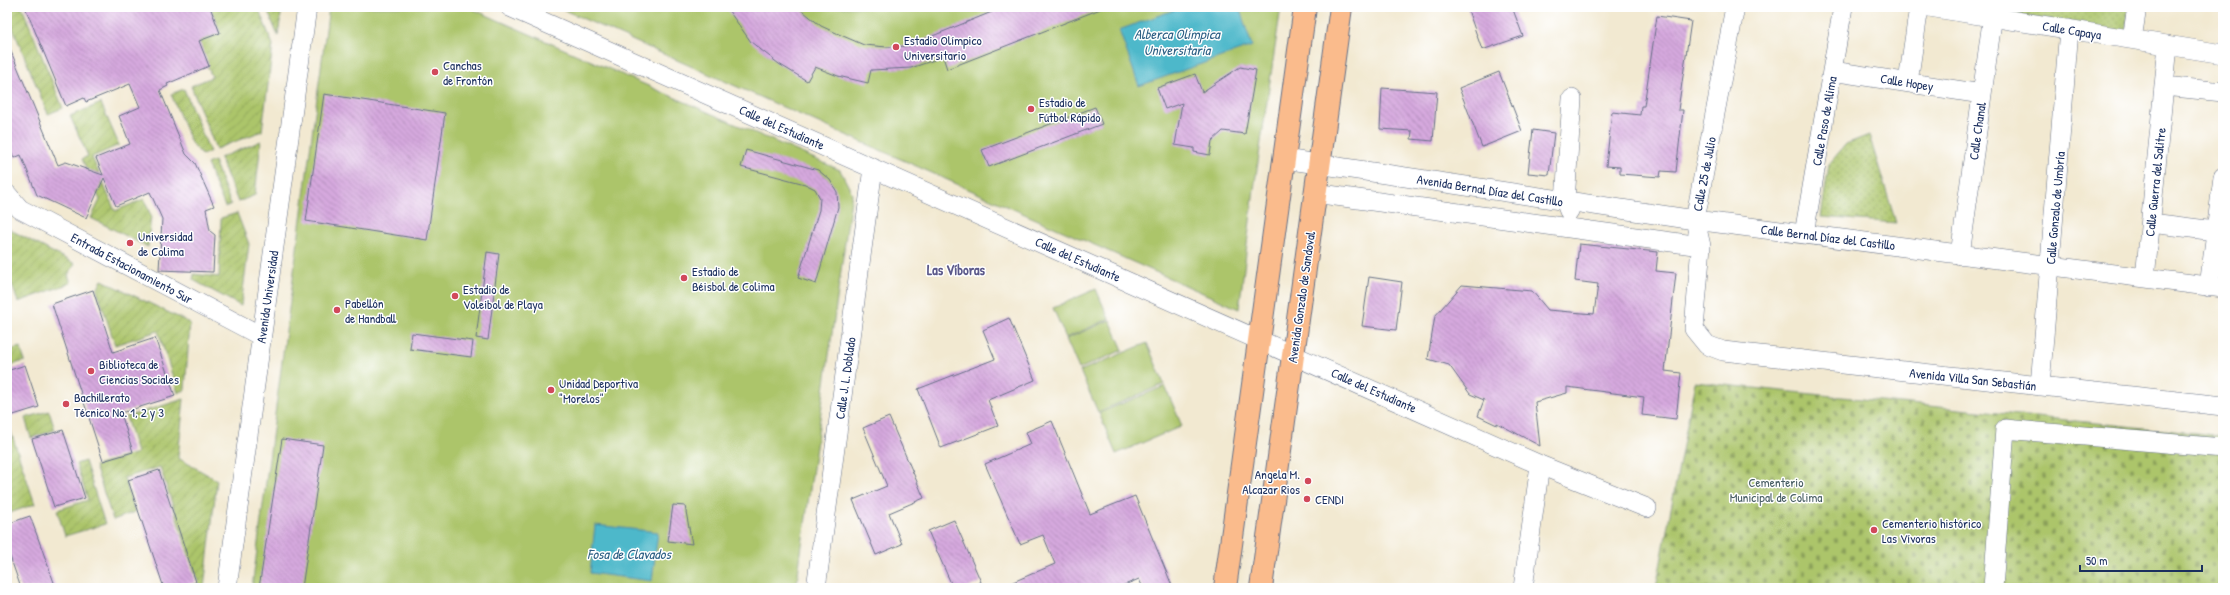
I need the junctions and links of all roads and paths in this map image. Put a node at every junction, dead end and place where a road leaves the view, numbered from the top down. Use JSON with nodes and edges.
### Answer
{"nodes":[{"id":1,"x":307,"y":7,"type":"edge"},
{"id":2,"x":510,"y":7,"type":"edge"},
{"id":3,"x":1305,"y":7,"type":"edge"},
{"id":4,"x":1341,"y":7,"type":"edge"},
{"id":5,"x":1736,"y":7,"type":"edge"},
{"id":6,"x":1843,"y":7,"type":"edge"},
{"id":7,"x":1919,"y":7,"type":"edge"},
{"id":8,"x":1930,"y":7,"type":"edge"},
{"id":9,"x":2137,"y":7,"type":"edge"},
{"id":10,"x":1993,"y":12,"type":"edge"},
{"id":11,"x":2069,"y":29,"type":"junction"},
{"id":12,"x":2132,"y":39,"type":"junction"},
{"id":13,"x":2168,"y":45,"type":"junction"},
{"id":14,"x":2223,"y":54,"type":"edge"},
{"id":15,"x":1832,"y":71,"type":"junction"},
{"id":16,"x":1908,"y":82,"type":"junction"},
{"id":17,"x":2164,"y":86,"type":"junction"},
{"id":18,"x":2223,"y":92,"type":"edge"},
{"id":19,"x":1982,"y":94,"type":"junction"},
{"id":20,"x":1572,"y":98,"type":"dead end"},
{"id":21,"x":1284,"y":159,"type":"junction"},
{"id":22,"x":1320,"y":164,"type":"junction"},
{"id":23,"x":873,"y":168,"type":"junction"},
{"id":24,"x":2223,"y":176,"type":"edge"},
{"id":25,"x":1314,"y":193,"type":"junction"},
{"id":26,"x":7,"y":194,"type":"edge"},
{"id":27,"x":1565,"y":201,"type":"junction"},
{"id":28,"x":1695,"y":220,"type":"junction"},
{"id":29,"x":2151,"y":223,"type":"junction"},
{"id":30,"x":1577,"y":229,"type":"junction"},
{"id":31,"x":2219,"y":232,"type":"edge"},
{"id":32,"x":1804,"y":234,"type":"junction"},
{"id":33,"x":1701,"y":246,"type":"junction"},
{"id":34,"x":1960,"y":255,"type":"junction"},
{"id":35,"x":2050,"y":266,"type":"junction"},
{"id":36,"x":2145,"y":278,"type":"junction"},
{"id":37,"x":2216,"y":288,"type":"edge"},
{"id":38,"x":261,"y":336,"type":"junction"},
{"id":39,"x":1258,"y":339,"type":"junction"},
{"id":40,"x":1723,"y":351,"type":"joint"},
{"id":41,"x":1293,"y":354,"type":"junction"},
{"id":42,"x":2040,"y":386,"type":"junction"},
{"id":43,"x":2223,"y":406,"type":"edge"},
{"id":44,"x":2223,"y":448,"type":"edge"},
{"id":45,"x":1540,"y":465,"type":"junction"},
{"id":46,"x":1647,"y":508,"type":"dead end"},
{"id":47,"x":227,"y":588,"type":"edge"},
{"id":48,"x":816,"y":588,"type":"edge"},
{"id":49,"x":1225,"y":588,"type":"edge"},
{"id":50,"x":1261,"y":588,"type":"edge"},
{"id":51,"x":1523,"y":588,"type":"edge"},
{"id":52,"x":1993,"y":588,"type":"edge"}],
"edges":[{"from":1,"to":38,"type":"street","name":"Avenida Universidad"},
{"from":2,"to":23,"type":"street","name":"Calle del Estudiante"},
{"from":3,"to":21,"type":"main road"},
{"from":4,"to":22,"type":"main road","name":"Avenida Gonzalo de Sandoval"},
{"from":5,"to":28,"type":"street","name":"Calle 25 de Julio"},
{"from":6,"to":15,"type":"street","name":"Calle Paso de Alima"},
{"from":7,"to":16,"type":"street"},
{"from":8,"to":10,"type":"street","name":"Calle Capaya"},
{"from":9,"to":12,"type":"street"},
{"from":10,"to":11,"type":"street","name":"Calle Capaya"},
{"from":10,"to":19,"type":"street","name":"Calle Chanal"},
{"from":11,"to":12,"type":"street","name":"Calle Capaya"},
{"from":11,"to":35,"type":"street","name":"Calle Gonzalo de Umbría"},
{"from":12,"to":13,"type":"street","name":"Calle Capaya"},
{"from":13,"to":14,"type":"street","name":"Calle Capaya"},
{"from":13,"to":17,"type":"street"},
{"from":15,"to":16,"type":"street","name":"Calle Hopey"},
{"from":15,"to":32,"type":"street","name":"Calle Paso de Alima"},
{"from":16,"to":19,"type":"street","name":"Calle Hopey"},
{"from":17,"to":18,"type":"street"},
{"from":17,"to":29,"type":"street","name":"Calle Guerra del Salitre"},
{"from":19,"to":34,"type":"street","name":"Calle Chanal"},
{"from":20,"to":27,"type":"street"},
{"from":21,"to":22,"type":"street","name":"Avenida Bernal Díaz del Castillo"},
{"from":21,"to":39,"type":"main road"},
{"from":22,"to":25,"type":"main road","name":"Avenida Gonzalo de Sandoval"},
{"from":22,"to":27,"type":"street","name":"Avenida Bernal Díaz del Castillo"},
{"from":23,"to":39,"type":"street","name":"Calle del Estudiante"},
{"from":23,"to":48,"type":"street","name":"Calle J. L. Doblado"},
{"from":24,"to":31,"type":"street"},
{"from":25,"to":30,"type":"street","name":"Avenida Bernal Díaz del Castillo"},
{"from":25,"to":41,"type":"main road","name":"Avenida Gonzalo de Sandoval"},
{"from":26,"to":38,"type":"street","name":"Entrada Estacionamiento Sur"},
{"from":27,"to":28,"type":"street","name":"Avenida Bernal Díaz del Castillo"},
{"from":27,"to":30,"type":"street"},
{"from":28,"to":32,"type":"street","name":"Calle Bernal Díaz del Castillo"},
{"from":28,"to":33,"type":"street","name":"Calle 25 de Julio"},
{"from":29,"to":31,"type":"street"},
{"from":29,"to":36,"type":"street","name":"Calle Guerra del Salitre"},
{"from":30,"to":33,"type":"street","name":"Avenida Bernal Díaz del Castillo"},
{"from":31,"to":37,"type":"street"},
{"from":32,"to":34,"type":"street","name":"Calle Bernal Díaz del Castillo"},
{"from":33,"to":40,"type":"street","name":"Calle 25 de Julio"},
{"from":34,"to":35,"type":"street","name":"Calle Bernal Díaz del Castillo"},
{"from":35,"to":36,"type":"street","name":"Calle Bernal Díaz del Castillo"},
{"from":35,"to":42,"type":"street","name":"Calle Gonzalo de Umbría"},
{"from":36,"to":37,"type":"street"},
{"from":38,"to":47,"type":"street","name":"Avenida Universidad"},
{"from":39,"to":41,"type":"street","name":"Calle del Estudiante"},
{"from":39,"to":49,"type":"main road"},
{"from":40,"to":42,"type":"street","name":"Avenida Villa San Sebastián"},
{"from":41,"to":45,"type":"street","name":"Calle del Estudiante"},
{"from":41,"to":50,"type":"main road","name":"Avenida Gonzalo de Sandoval"},
{"from":42,"to":43,"type":"street","name":"Avenida Villa San Sebastián"},
{"from":44,"to":52,"type":"street"},
{"from":45,"to":46,"type":"street","name":"Calle del Estudiante"},
{"from":45,"to":51,"type":"street"}]}
